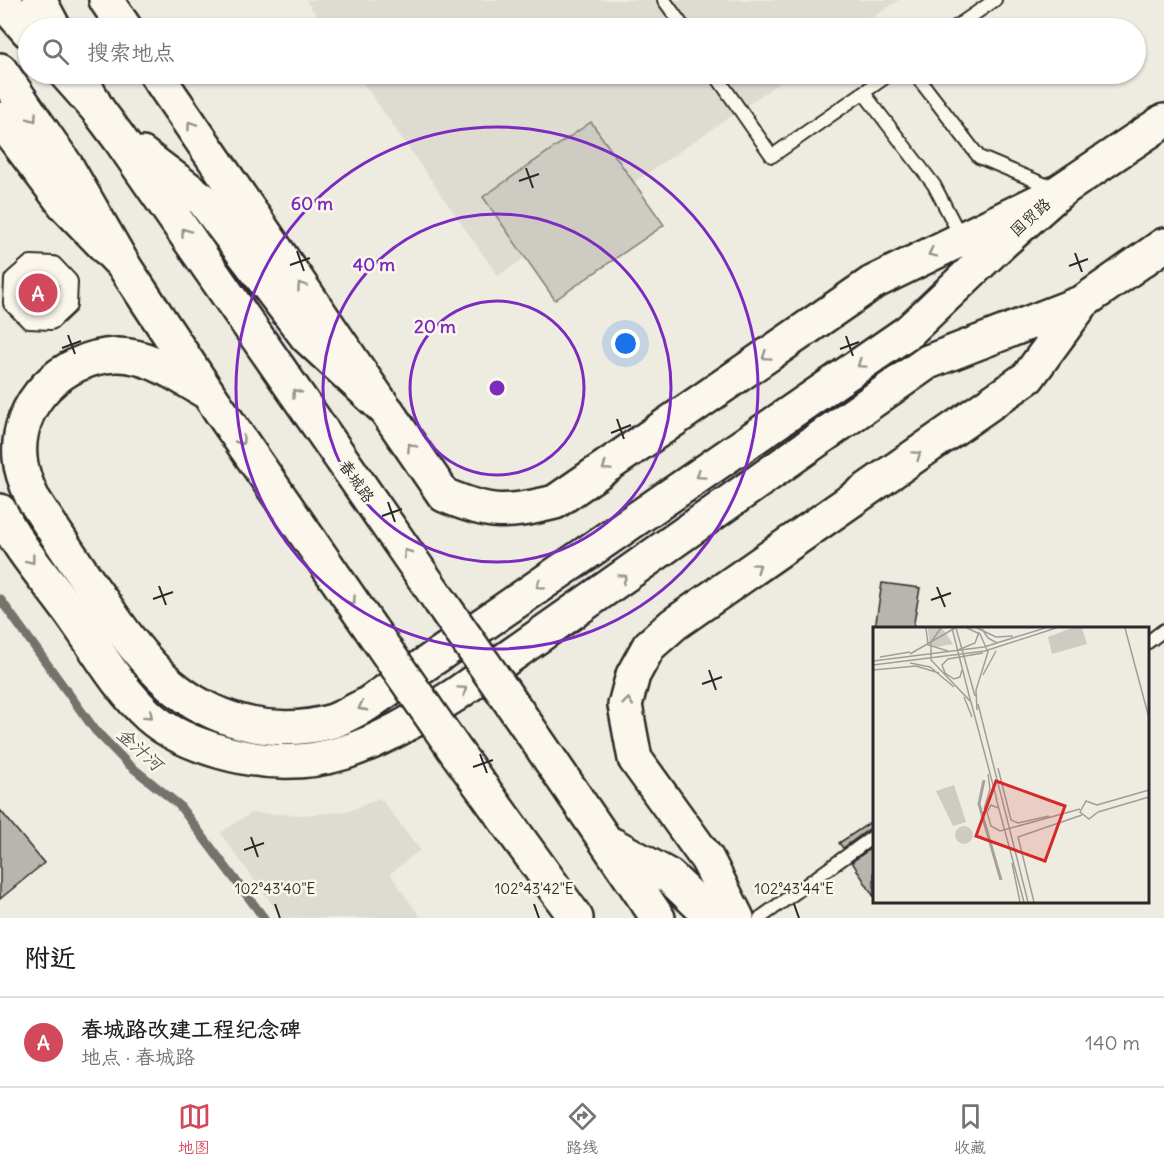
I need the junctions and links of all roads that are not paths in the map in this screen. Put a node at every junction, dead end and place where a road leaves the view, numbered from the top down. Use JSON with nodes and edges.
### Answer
{"nodes":[{"id":1,"x":1,"y":0,"type":"edge"},
{"id":2,"x":39,"y":0,"type":"edge"},
{"id":3,"x":106,"y":0,"type":"edge"},
{"id":4,"x":664,"y":0,"type":"edge"},
{"id":5,"x":995,"y":0,"type":"edge"},
{"id":6,"x":49,"y":18,"type":"edge"},
{"id":7,"x":118,"y":18,"type":"edge"},
{"id":8,"x":677,"y":18,"type":"edge"},
{"id":9,"x":969,"y":18,"type":"edge"},
{"id":10,"x":18,"y":20,"type":"edge"},
{"id":11,"x":0,"y":70,"type":"edge"},
{"id":12,"x":75,"y":84,"type":"edge"},
{"id":13,"x":84,"y":84,"type":"edge"},
{"id":14,"x":163,"y":84,"type":"edge"},
{"id":15,"x":722,"y":84,"type":"edge"},
{"id":16,"x":875,"y":84,"type":"edge"},
{"id":17,"x":923,"y":84,"type":"edge"},
{"id":18,"x":863,"y":92,"type":"junction"},
{"id":19,"x":98,"y":110,"type":"junction"},
{"id":20,"x":0,"y":119,"type":"edge"},
{"id":21,"x":1164,"y":121,"type":"edge"},
{"id":22,"x":119,"y":138,"type":"junction"},
{"id":23,"x":1060,"y":191,"type":"junction"},
{"id":24,"x":962,"y":238,"type":"junction"},
{"id":25,"x":1164,"y":245,"type":"edge"},
{"id":26,"x":124,"y":266,"type":"junction"},
{"id":27,"x":1083,"y":302,"type":"junction"},
{"id":28,"x":208,"y":393,"type":"junction"},
{"id":29,"x":388,"y":412,"type":"junction"},
{"id":30,"x":0,"y":511,"type":"edge"},
{"id":31,"x":1164,"y":630,"type":"edge"},
{"id":32,"x":1149,"y":641,"type":"edge"},
{"id":33,"x":873,"y":837,"type":"edge"},
{"id":34,"x":606,"y":841,"type":"junction"},
{"id":35,"x":576,"y":918,"type":"edge"},
{"id":36,"x":658,"y":918,"type":"edge"},
{"id":37,"x":713,"y":918,"type":"edge"},
{"id":38,"x":737,"y":918,"type":"edge"},
{"id":39,"x":760,"y":918,"type":"edge"}],
"edges":[{"from":1,"to":10,"type":"main road"},
{"from":2,"to":6,"type":"main road"},
{"from":3,"to":7,"type":"main road"},
{"from":4,"to":8,"type":"lane"},
{"from":5,"to":9,"type":"lane"},
{"from":11,"to":26,"type":"main road","one_way":true},
{"from":12,"to":19,"type":"main road"},
{"from":13,"to":19,"type":"main road","name":"春城路"},
{"from":29,"to":14,"type":"main road","one_way":true},
{"from":15,"to":18,"type":"lane"},
{"from":16,"to":18,"type":"lane"},
{"from":17,"to":23,"type":"lane"},
{"from":18,"to":24,"type":"lane"},
{"from":19,"to":22,"type":"main road","name":"春城路"},
{"from":20,"to":26,"type":"main road"},
{"from":21,"to":23,"type":"main road","name":"国贸路"},
{"from":22,"to":29,"type":"main road"},
{"from":34,"to":22,"type":"main road","name":"春城路","one_way":true,"bridge":true},
{"from":23,"to":24,"type":"main road"},
{"from":23,"to":28,"type":"main road","name":"国贸路","one_way":true},
{"from":24,"to":29,"type":"main road","one_way":true},
{"from":25,"to":27,"type":"main road"},
{"from":26,"to":28,"type":"main road"},
{"from":30,"to":27,"type":"main road","one_way":true},
{"from":38,"to":27,"type":"main road","one_way":true},
{"from":28,"to":35,"type":"main road","one_way":true,"bridge":true},
{"from":31,"to":32,"type":"lane"},
{"from":33,"to":39,"type":"lane"},
{"from":34,"to":36,"type":"main road","name":"春城路"},
{"from":34,"to":37,"type":"main road"}]}
